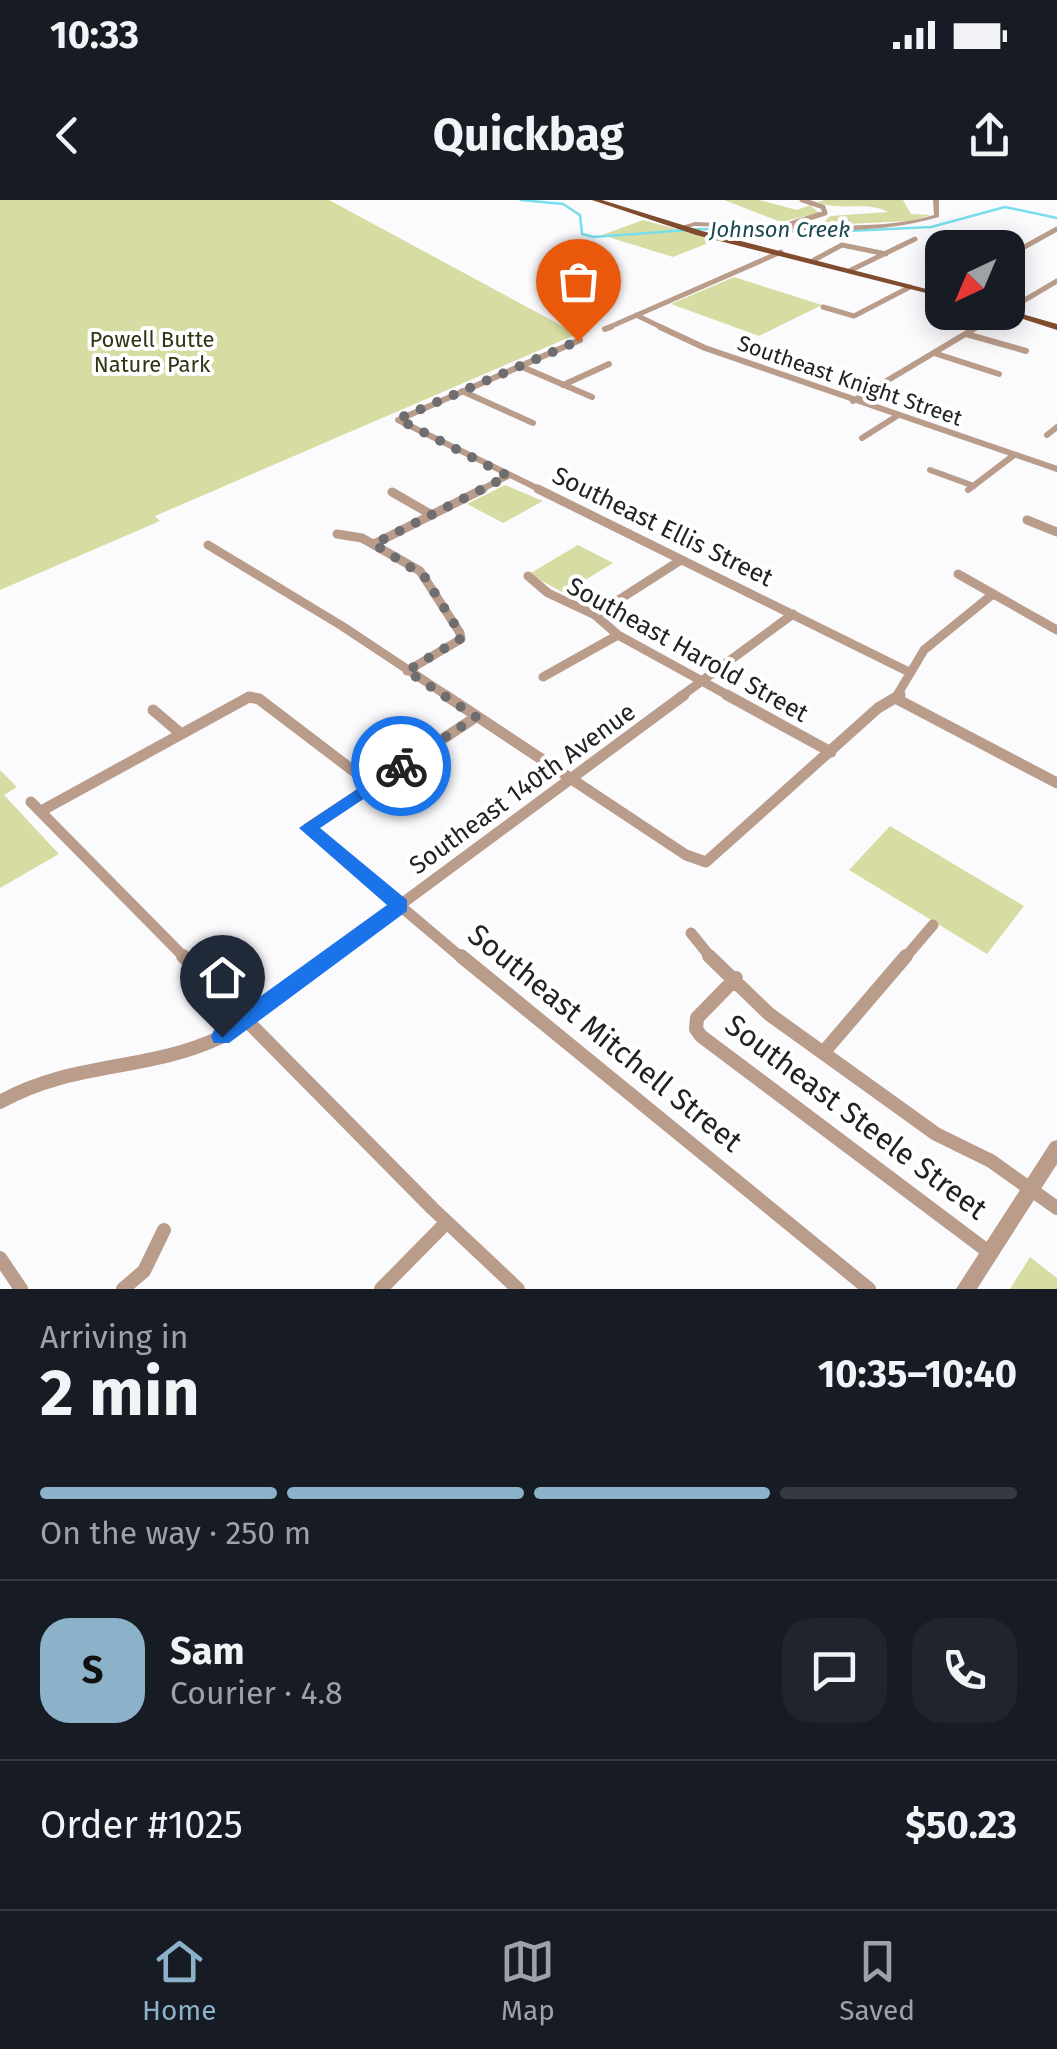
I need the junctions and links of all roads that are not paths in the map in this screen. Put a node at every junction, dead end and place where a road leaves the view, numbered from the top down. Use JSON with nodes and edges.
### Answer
{"nodes":[{"id":1,"x":595,"y":200,"type":"edge"},
{"id":2,"x":802,"y":200,"type":"edge"},
{"id":3,"x":936,"y":200,"type":"edge"},
{"id":4,"x":656,"y":219,"type":"junction"},
{"id":5,"x":695,"y":224,"type":"junction"},
{"id":6,"x":784,"y":226,"type":"junction"},
{"id":7,"x":683,"y":228,"type":"junction"},
{"id":8,"x":1057,"y":229,"type":"edge"},
{"id":9,"x":915,"y":239,"type":"dead end"},
{"id":10,"x":1025,"y":247,"type":"edge"},
{"id":11,"x":781,"y":252,"type":"junction"},
{"id":12,"x":886,"y":254,"type":"junction"},
{"id":13,"x":814,"y":260,"type":"junction"},
{"id":14,"x":851,"y":270,"type":"junction"},
{"id":15,"x":1057,"y":281,"type":"edge"},
{"id":16,"x":910,"y":287,"type":"junction"},
{"id":17,"x":925,"y":290,"type":"edge"},
{"id":18,"x":1025,"y":300,"type":"edge"},
{"id":19,"x":822,"y":307,"type":"dead end"},
{"id":20,"x":636,"y":315,"type":"junction"},
{"id":21,"x":1025,"y":318,"type":"edge"},
{"id":22,"x":1057,"y":327,"type":"edge"},
{"id":23,"x":604,"y":329,"type":"dead end"},
{"id":24,"x":973,"y":330,"type":"edge"},
{"id":25,"x":966,"y":334,"type":"junction"},
{"id":26,"x":580,"y":340,"type":"dead end"},
{"id":27,"x":1026,"y":351,"type":"dead end"},
{"id":28,"x":934,"y":353,"type":"junction"},
{"id":29,"x":608,"y":364,"type":"dead end"},
{"id":30,"x":520,"y":366,"type":"junction"},
{"id":31,"x":999,"y":374,"type":"dead end"},
{"id":32,"x":563,"y":384,"type":"junction"},
{"id":33,"x":462,"y":391,"type":"junction"},
{"id":34,"x":592,"y":397,"type":"dead end"},
{"id":35,"x":853,"y":401,"type":"junction"},
{"id":36,"x":897,"y":416,"type":"junction"},
{"id":37,"x":533,"y":424,"type":"dead end"},
{"id":38,"x":1057,"y":427,"type":"edge"},
{"id":39,"x":1046,"y":435,"type":"dead end"},
{"id":40,"x":862,"y":438,"type":"dead end"},
{"id":41,"x":1014,"y":454,"type":"junction"},
{"id":42,"x":1057,"y":469,"type":"edge"},
{"id":43,"x":930,"y":470,"type":"dead end"},
{"id":44,"x":508,"y":476,"type":"junction"},
{"id":45,"x":392,"y":492,"type":"dead end"},
{"id":46,"x":432,"y":514,"type":"junction"},
{"id":47,"x":1027,"y":520,"type":"dead end"},
{"id":48,"x":1057,"y":532,"type":"edge"},
{"id":49,"x":336,"y":534,"type":"dead end"},
{"id":50,"x":374,"y":544,"type":"junction"},
{"id":51,"x":208,"y":546,"type":"dead end"},
{"id":52,"x":681,"y":560,"type":"junction"},
{"id":53,"x":958,"y":574,"type":"dead end"},
{"id":54,"x":528,"y":576,"type":"dead end"},
{"id":55,"x":993,"y":594,"type":"junction"},
{"id":56,"x":595,"y":614,"type":"junction"},
{"id":57,"x":793,"y":614,"type":"junction"},
{"id":58,"x":1057,"y":630,"type":"edge"},
{"id":59,"x":618,"y":634,"type":"junction"},
{"id":60,"x":407,"y":671,"type":"junction"},
{"id":61,"x":909,"y":672,"type":"junction"},
{"id":62,"x":542,"y":678,"type":"dead end"},
{"id":63,"x":704,"y":681,"type":"junction"},
{"id":64,"x":894,"y":698,"type":"junction"},
{"id":65,"x":154,"y":710,"type":"dead end"},
{"id":66,"x":476,"y":717,"type":"junction"},
{"id":67,"x":180,"y":732,"type":"junction"},
{"id":68,"x":830,"y":752,"type":"junction"},
{"id":69,"x":572,"y":780,"type":"junction"},
{"id":70,"x":1057,"y":783,"type":"edge"},
{"id":71,"x":372,"y":785,"type":"junction"},
{"id":72,"x":400,"y":906,"type":"junction"},
{"id":73,"x":933,"y":925,"type":"dead end"},
{"id":74,"x":691,"y":933,"type":"dead end"},
{"id":75,"x":736,"y":978,"type":"junction"},
{"id":76,"x":246,"y":1019,"type":"junction"},
{"id":77,"x":823,"y":1053,"type":"junction"},
{"id":78,"x":0,"y":1102,"type":"edge"},
{"id":79,"x":1057,"y":1148,"type":"edge"},
{"id":80,"x":1030,"y":1189,"type":"junction"},
{"id":81,"x":1057,"y":1208,"type":"edge"},
{"id":82,"x":447,"y":1222,"type":"junction"},
{"id":83,"x":164,"y":1230,"type":"dead end"},
{"id":84,"x":990,"y":1252,"type":"junction"},
{"id":85,"x":0,"y":1258,"type":"edge"},
{"id":86,"x":21,"y":1289,"type":"edge"},
{"id":87,"x":123,"y":1289,"type":"edge"},
{"id":88,"x":381,"y":1289,"type":"edge"},
{"id":89,"x":518,"y":1289,"type":"edge"},
{"id":90,"x":870,"y":1289,"type":"edge"},
{"id":91,"x":966,"y":1289,"type":"edge"}],
"edges":[{"from":1,"to":4,"type":"main road"},
{"from":2,"to":6,"type":"street"},
{"from":3,"to":6,"type":"street"},
{"from":4,"to":5,"type":"main road"},
{"from":4,"to":7,"type":"main road"},
{"from":5,"to":6,"type":"street"},
{"from":5,"to":7,"type":"street"},
{"from":7,"to":11,"type":"main road"},
{"from":8,"to":10,"type":"street"},
{"from":9,"to":12,"type":"street"},
{"from":11,"to":13,"type":"main road"},
{"from":11,"to":20,"type":"street"},
{"from":12,"to":13,"type":"street"},
{"from":12,"to":14,"type":"street"},
{"from":13,"to":14,"type":"main road"},
{"from":14,"to":16,"type":"main road"},
{"from":15,"to":18,"type":"street"},
{"from":16,"to":17,"type":"main road"},
{"from":16,"to":19,"type":"street"},
{"from":20,"to":23,"type":"street"},
{"from":20,"to":35,"type":"street","name":"Southeast Knight Street"},
{"from":21,"to":22,"type":"main road"},
{"from":24,"to":25,"type":"street"},
{"from":25,"to":27,"type":"street"},
{"from":25,"to":28,"type":"street"},
{"from":26,"to":30,"type":"street"},
{"from":28,"to":31,"type":"street"},
{"from":28,"to":35,"type":"street"},
{"from":29,"to":32,"type":"street"},
{"from":30,"to":32,"type":"street"},
{"from":30,"to":33,"type":"street"},
{"from":32,"to":34,"type":"street"},
{"from":33,"to":37,"type":"street"},
{"from":33,"to":44,"type":"street","name":"Southeast Ellis Street"},
{"from":35,"to":36,"type":"street","name":"Southeast Knight Street"},
{"from":36,"to":40,"type":"street"},
{"from":36,"to":41,"type":"street","name":"Southeast Knight Street"},
{"from":38,"to":39,"type":"street"},
{"from":41,"to":42,"type":"street","name":"Southeast Knight Street"},
{"from":41,"to":43,"type":"street"},
{"from":44,"to":46,"type":"street"},
{"from":44,"to":52,"type":"street","name":"Southeast Ellis Street"},
{"from":45,"to":46,"type":"street"},
{"from":46,"to":50,"type":"street"},
{"from":47,"to":48,"type":"street"},
{"from":49,"to":50,"type":"street"},
{"from":50,"to":60,"type":"street"},
{"from":51,"to":60,"type":"street"},
{"from":52,"to":56,"type":"street"},
{"from":52,"to":57,"type":"street","name":"Southeast Ellis Street"},
{"from":53,"to":55,"type":"street"},
{"from":54,"to":56,"type":"street","name":"Southeast Harold Street"},
{"from":55,"to":58,"type":"street"},
{"from":55,"to":61,"type":"street"},
{"from":56,"to":59,"type":"street","name":"Southeast Harold Street"},
{"from":57,"to":61,"type":"street","name":"Southeast Ellis Street"},
{"from":57,"to":63,"type":"street","name":"Southeast 140th Avenue"},
{"from":59,"to":62,"type":"street"},
{"from":59,"to":63,"type":"street","name":"Southeast Harold Street"},
{"from":60,"to":66,"type":"street"},
{"from":61,"to":64,"type":"street"},
{"from":63,"to":68,"type":"street","name":"Southeast Harold Street"},
{"from":63,"to":69,"type":"street","name":"Southeast 140th Avenue"},
{"from":64,"to":68,"type":"street"},
{"from":64,"to":70,"type":"street"},
{"from":65,"to":67,"type":"street"},
{"from":66,"to":69,"type":"street"},
{"from":66,"to":71,"type":"street"},
{"from":67,"to":71,"type":"street"},
{"from":67,"to":76,"type":"street"},
{"from":68,"to":69,"type":"street"},
{"from":69,"to":72,"type":"street","name":"Southeast 140th Avenue"},
{"from":71,"to":72,"type":"street","name":"Southeast Mitchell Street"},
{"from":72,"to":76,"type":"street","name":"Southeast 140th Avenue"},
{"from":72,"to":90,"type":"street","name":"Southeast Mitchell Street"},
{"from":73,"to":77,"type":"street"},
{"from":74,"to":75,"type":"street","name":"Southeast Steele Street"},
{"from":75,"to":77,"type":"street","name":"Southeast Steele Street"},
{"from":75,"to":84,"type":"street","name":"Southeast Steele Street"},
{"from":76,"to":78,"type":"street","name":"Southeast 140th Avenue"},
{"from":76,"to":82,"type":"street"},
{"from":77,"to":80,"type":"street","name":"Southeast Steele Street"},
{"from":79,"to":80,"type":"street"},
{"from":80,"to":81,"type":"street","name":"Southeast Steele Street"},
{"from":80,"to":84,"type":"street"},
{"from":82,"to":88,"type":"street"},
{"from":82,"to":89,"type":"street"},
{"from":83,"to":87,"type":"street"},
{"from":84,"to":91,"type":"street"},
{"from":85,"to":86,"type":"street"}]}
